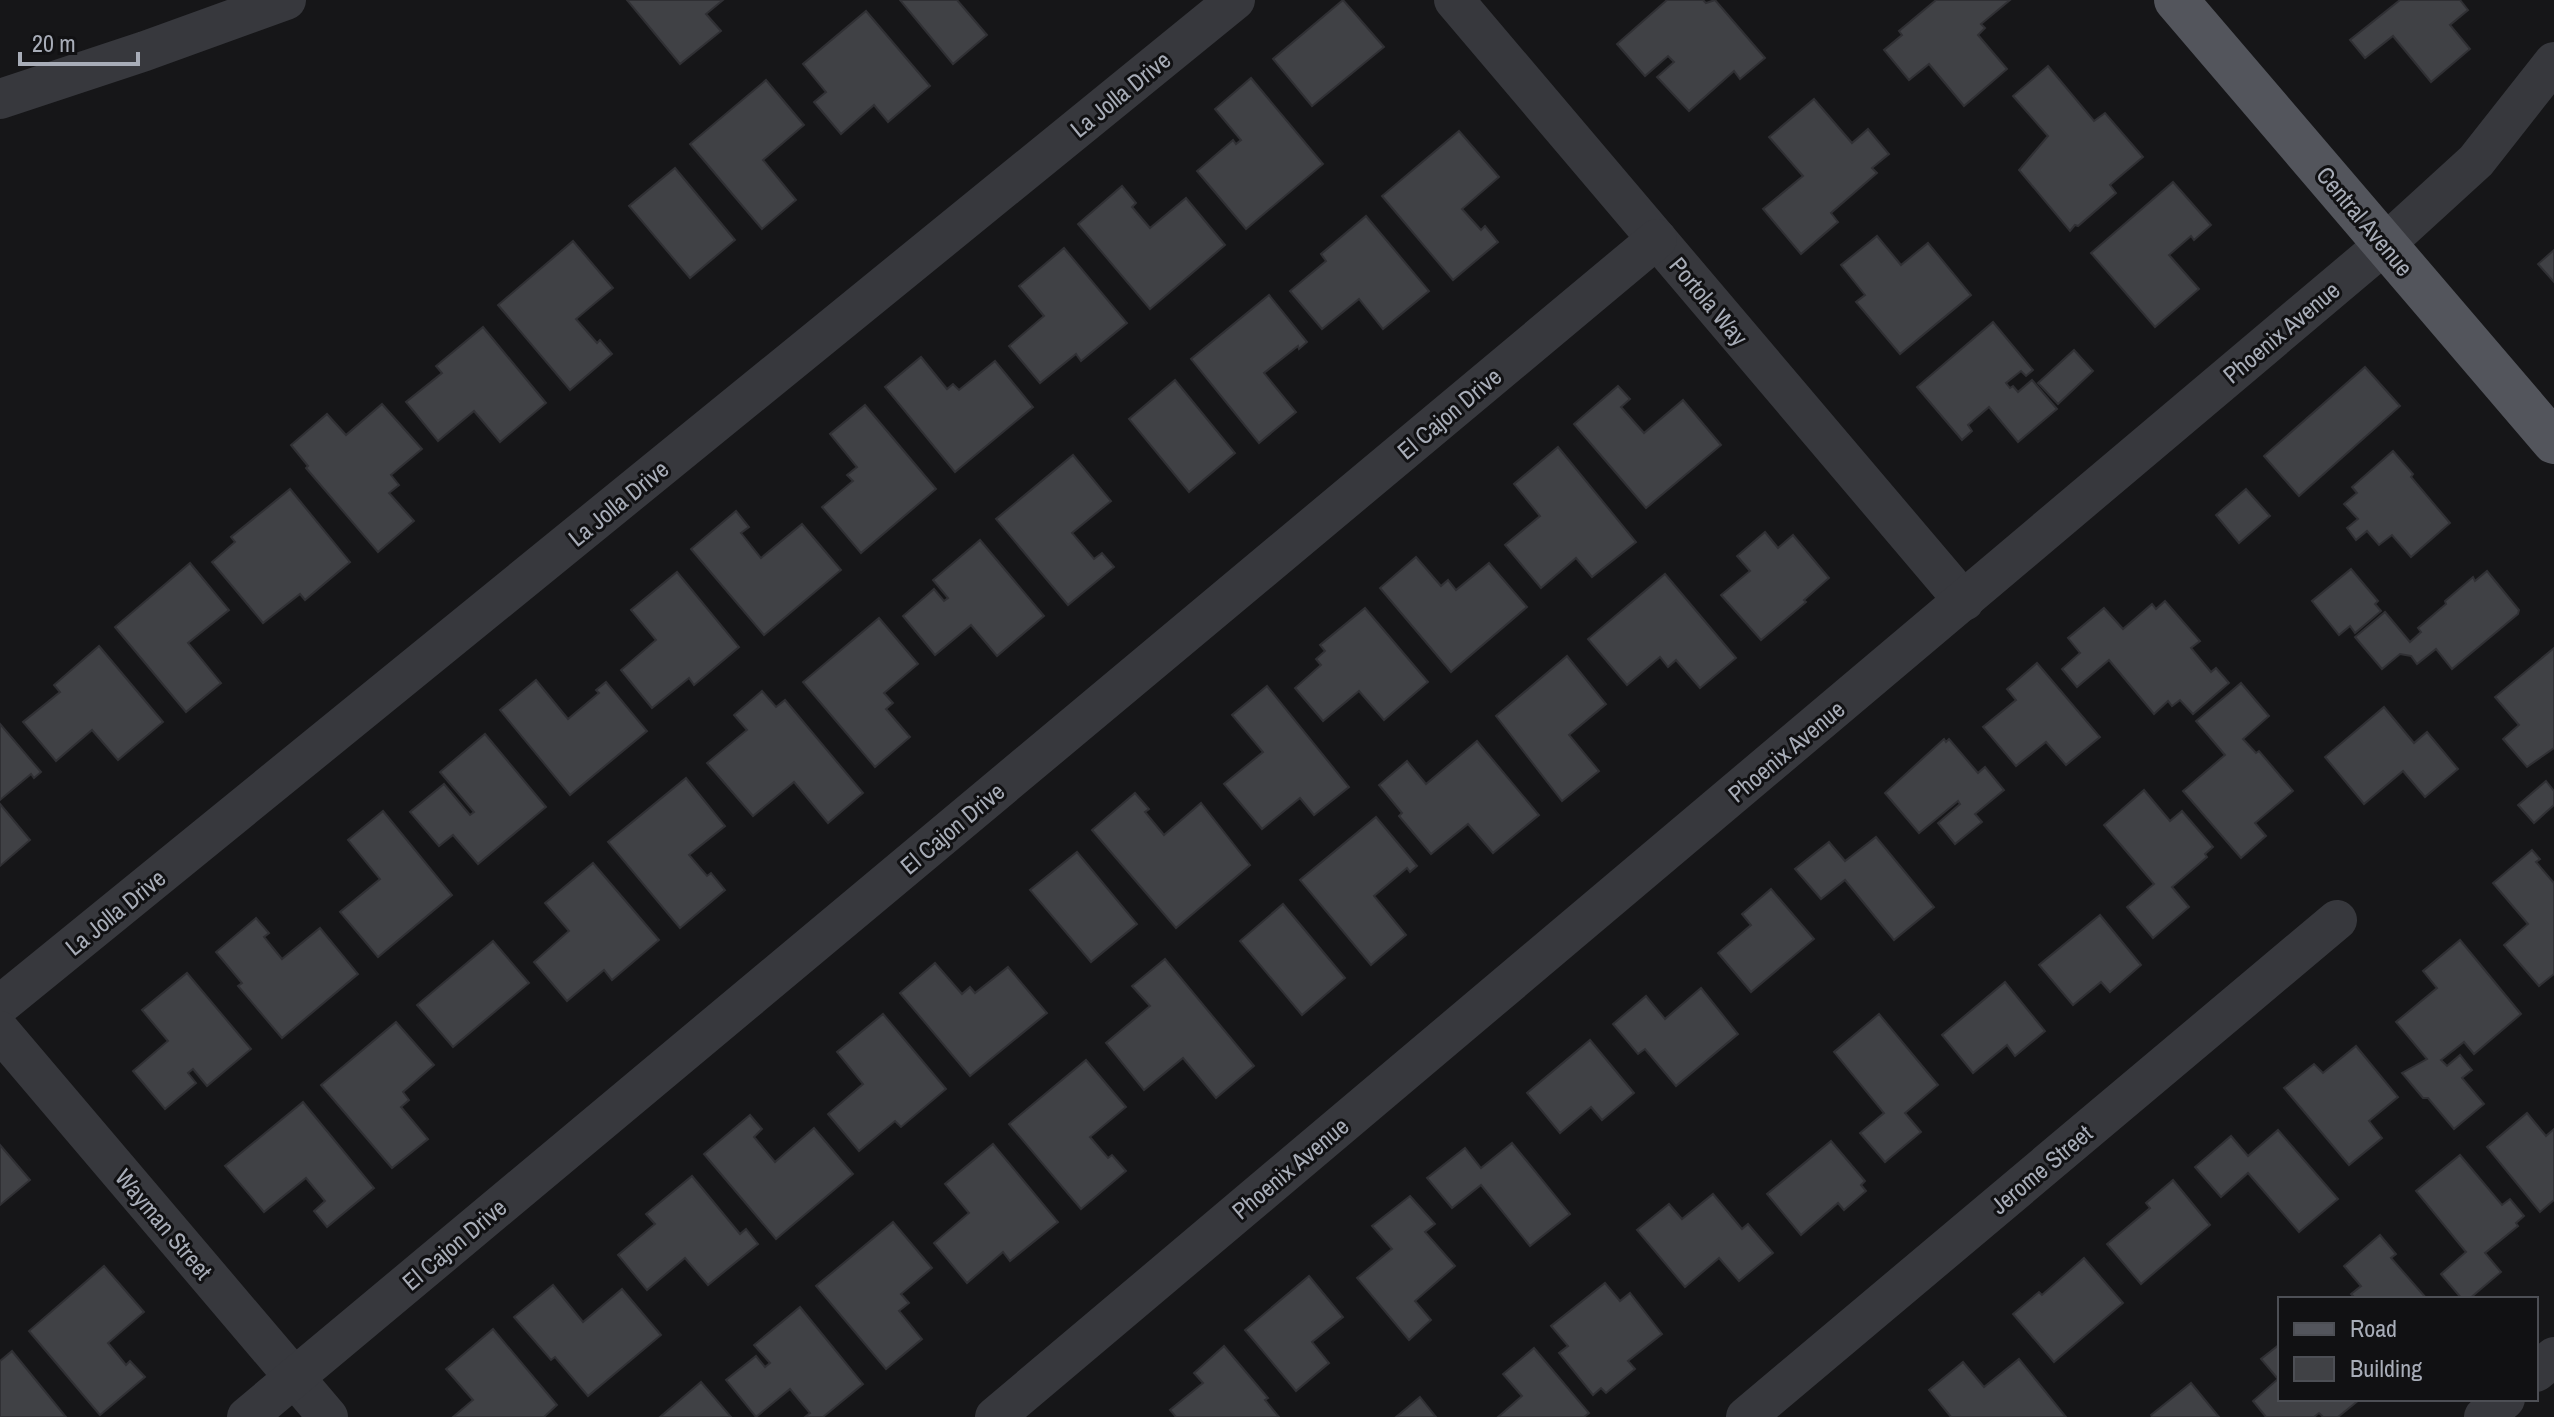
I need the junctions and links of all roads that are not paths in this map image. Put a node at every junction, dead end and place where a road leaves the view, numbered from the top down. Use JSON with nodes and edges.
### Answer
{"nodes":[{"id":1,"x":286,"y":0,"type":"edge"},
{"id":2,"x":1235,"y":0,"type":"edge"},
{"id":3,"x":1454,"y":0,"type":"edge"},
{"id":4,"x":2176,"y":0,"type":"edge"},
{"id":5,"x":2554,"y":62,"type":"edge"},
{"id":6,"x":0,"y":99,"type":"edge"},
{"id":7,"x":1657,"y":239,"type":"junction"},
{"id":8,"x":2384,"y":245,"type":"junction"},
{"id":9,"x":2554,"y":442,"type":"edge"},
{"id":10,"x":1964,"y":601,"type":"junction"},
{"id":11,"x":2337,"y":920,"type":"dead end"},
{"id":12,"x":0,"y":1005,"type":"edge"},
{"id":13,"x":0,"y":1031,"type":"edge"},
{"id":14,"x":2554,"y":1357,"type":"edge"},
{"id":15,"x":2538,"y":1370,"type":"edge"},
{"id":16,"x":294,"y":1378,"type":"junction"},
{"id":17,"x":2503,"y":1401,"type":"edge"},
{"id":18,"x":247,"y":1417,"type":"edge"},
{"id":19,"x":328,"y":1417,"type":"edge"},
{"id":20,"x":995,"y":1417,"type":"edge"},
{"id":21,"x":1746,"y":1417,"type":"edge"},
{"id":22,"x":2484,"y":1417,"type":"edge"}],
"edges":[{"from":1,"to":6,"type":"street"},
{"from":2,"to":12,"type":"street","name":"La Jolla Drive"},
{"from":3,"to":7,"type":"street","name":"Portola Way"},
{"from":4,"to":8,"type":"main road","name":"Central Avenue"},
{"from":5,"to":8,"type":"street","name":"Phoenix Avenue"},
{"from":7,"to":10,"type":"street","name":"Portola Way"},
{"from":7,"to":16,"type":"street","name":"El Cajon Drive"},
{"from":8,"to":9,"type":"main road","name":"Central Avenue"},
{"from":8,"to":10,"type":"street","name":"Phoenix Avenue"},
{"from":10,"to":20,"type":"street","name":"Phoenix Avenue"},
{"from":11,"to":21,"type":"street","name":"Jerome Street"},
{"from":13,"to":16,"type":"street","name":"Wayman Street"},
{"from":14,"to":15,"type":"street"},
{"from":16,"to":18,"type":"street","name":"El Cajon Drive"},
{"from":16,"to":19,"type":"street","name":"Wayman Street"},
{"from":17,"to":22,"type":"street"}]}
